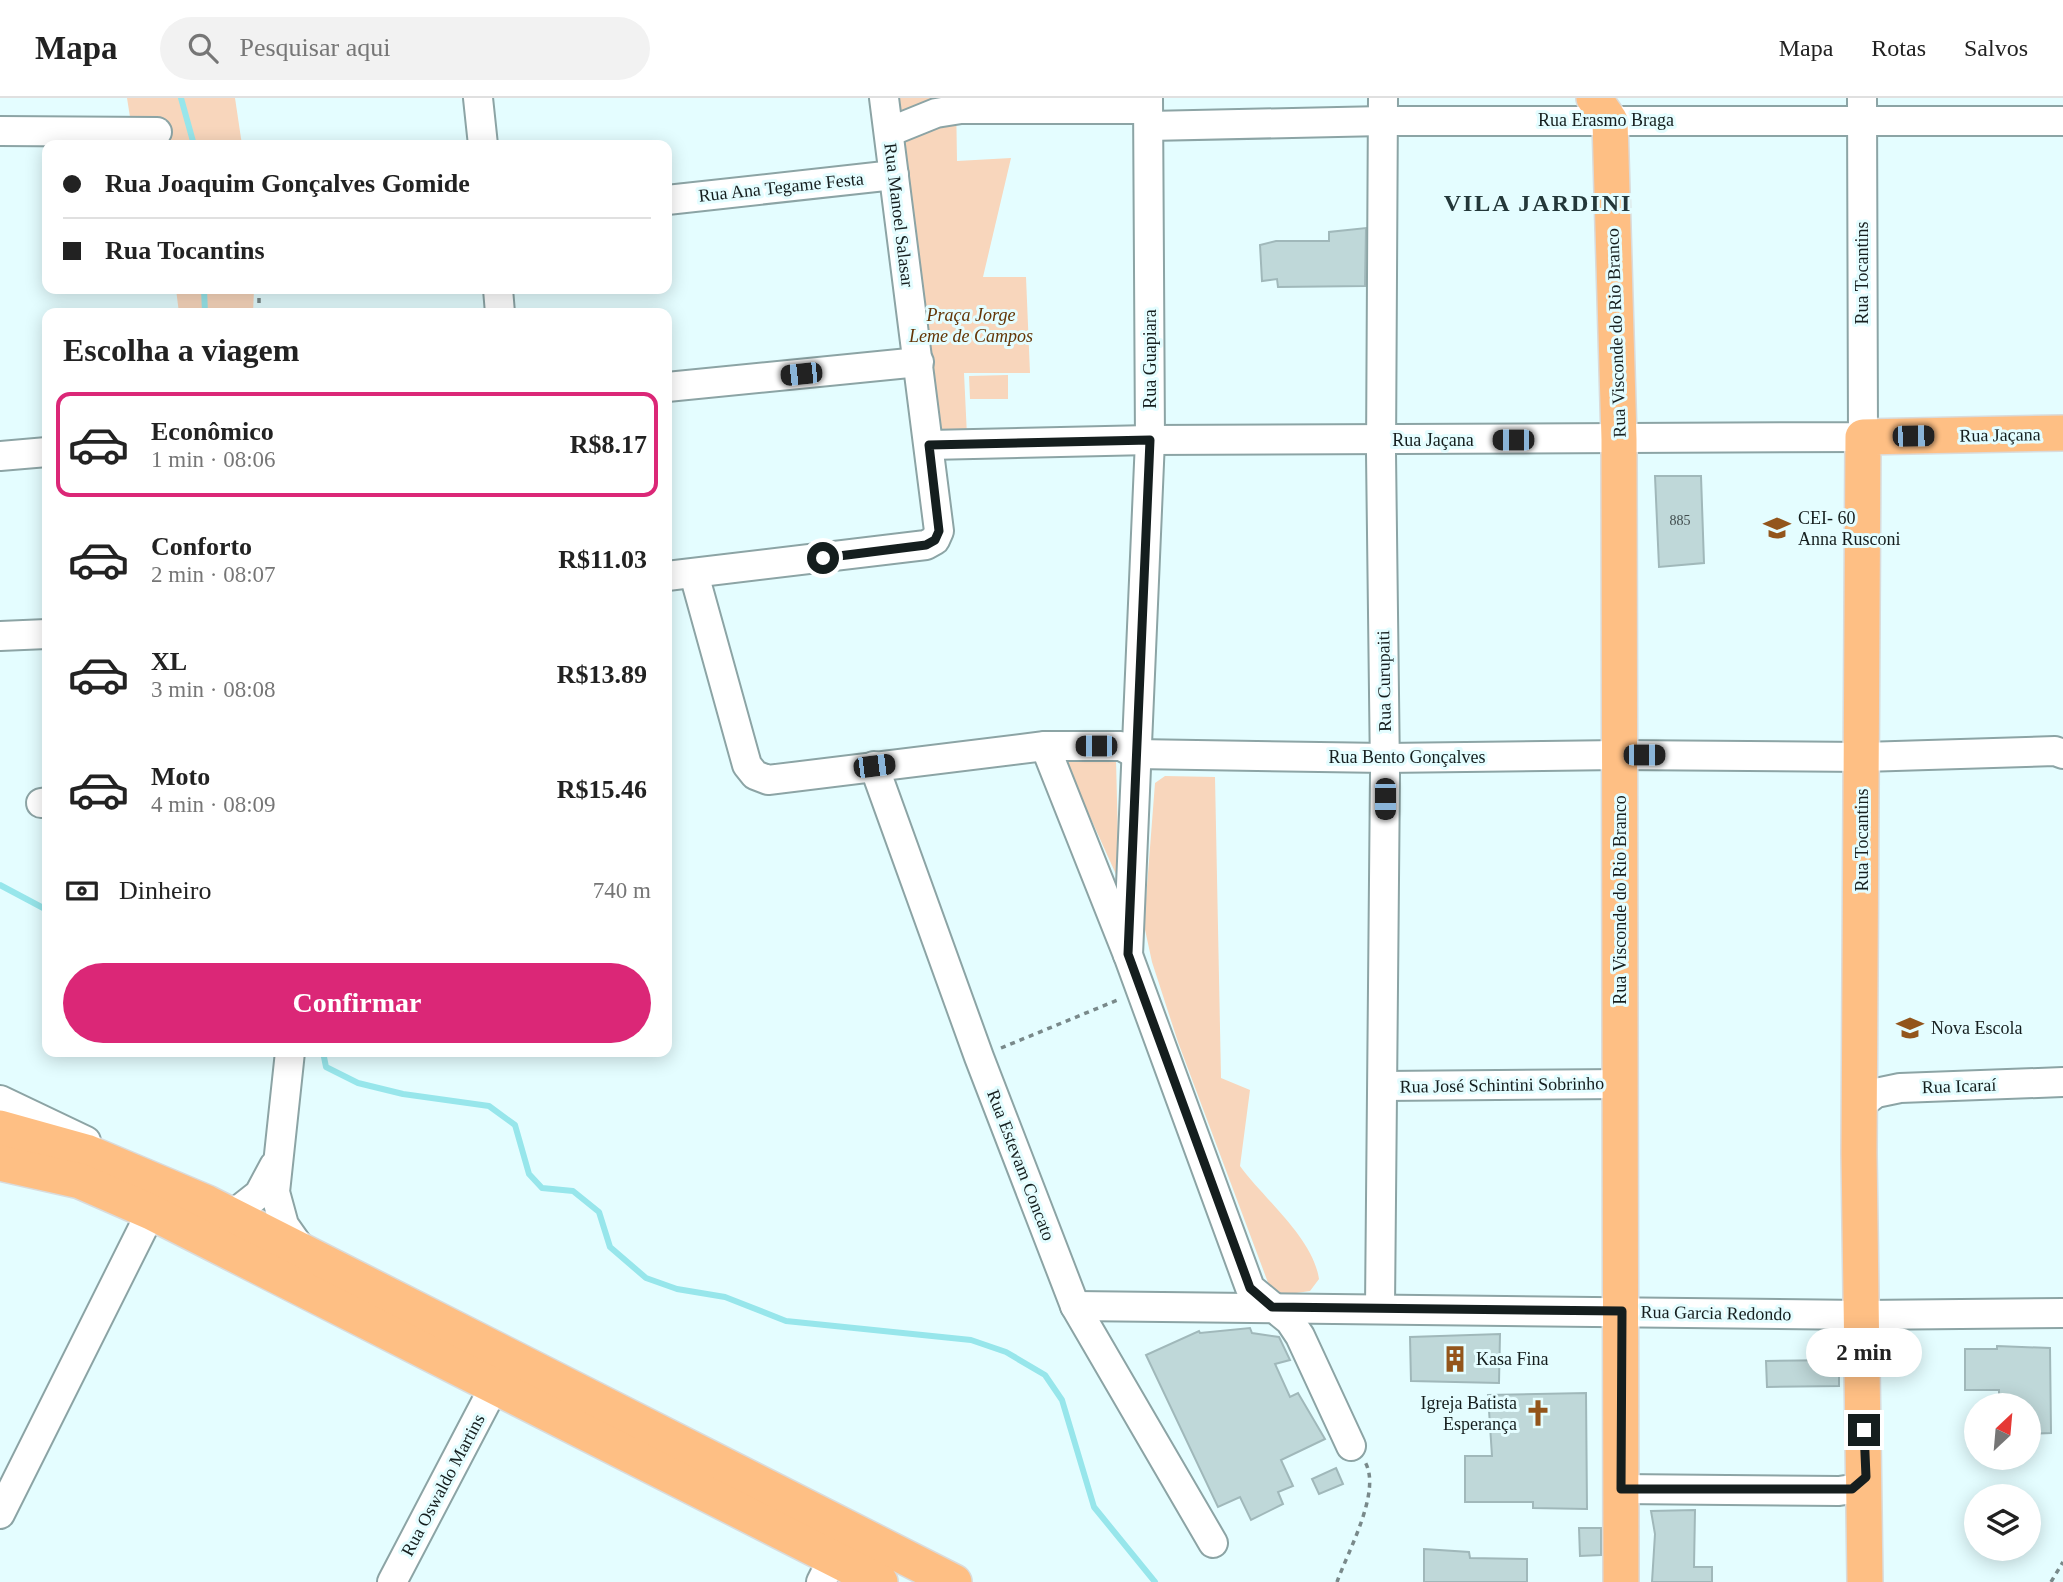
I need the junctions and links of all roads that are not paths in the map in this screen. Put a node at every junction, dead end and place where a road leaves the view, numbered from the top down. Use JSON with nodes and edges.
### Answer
{"nodes":[{"id":1,"x":478,"y":98,"type":"edge"},
{"id":2,"x":884,"y":98,"type":"edge"},
{"id":3,"x":1383,"y":109,"type":"edge"},
{"id":4,"x":1602,"y":109,"type":"edge"},
{"id":5,"x":1745,"y":109,"type":"edge"},
{"id":6,"x":1862,"y":109,"type":"edge"},
{"id":7,"x":1149,"y":111,"type":"edge"},
{"id":8,"x":2063,"y":121,"type":"edge"},
{"id":9,"x":0,"y":131,"type":"edge"},
{"id":10,"x":157,"y":132,"type":"dead end"},
{"id":11,"x":889,"y":132,"type":"junction"},
{"id":12,"x":482,"y":140,"type":"edge"},
{"id":13,"x":894,"y":175,"type":"junction"},
{"id":14,"x":672,"y":199,"type":"edge"},
{"id":15,"x":919,"y":362,"type":"junction"},
{"id":16,"x":672,"y":387,"type":"edge"},
{"id":17,"x":2063,"y":433,"type":"edge"},
{"id":18,"x":1863,"y":437,"type":"junction"},
{"id":19,"x":1619,"y":439,"type":"junction"},
{"id":20,"x":1150,"y":440,"type":"junction"},
{"id":21,"x":1381,"y":441,"type":"junction"},
{"id":22,"x":929,"y":445,"type":"junction"},
{"id":23,"x":42,"y":452,"type":"edge"},
{"id":24,"x":0,"y":456,"type":"edge"},
{"id":25,"x":680,"y":575,"type":"edge"},
{"id":26,"x":42,"y":634,"type":"edge"},
{"id":27,"x":0,"y":636,"type":"edge"},
{"id":28,"x":1045,"y":746,"type":"junction"},
{"id":29,"x":1136,"y":754,"type":"junction"},
{"id":30,"x":2063,"y":754,"type":"edge"},
{"id":31,"x":1619,"y":755,"type":"junction"},
{"id":32,"x":1863,"y":757,"type":"junction"},
{"id":33,"x":1385,"y":758,"type":"junction"},
{"id":34,"x":874,"y":766,"type":"junction"},
{"id":35,"x":1128,"y":954,"type":"junction"},
{"id":36,"x":289,"y":1057,"type":"edge"},
{"id":37,"x":2063,"y":1082,"type":"edge"},
{"id":38,"x":1622,"y":1084,"type":"junction"},
{"id":39,"x":1383,"y":1086,"type":"junction"},
{"id":40,"x":0,"y":1100,"type":"edge"},
{"id":41,"x":1860,"y":1105,"type":"junction"},
{"id":42,"x":0,"y":1128,"type":"edge"},
{"id":43,"x":0,"y":1163,"type":"edge"},
{"id":44,"x":275,"y":1164,"type":"junction"},
{"id":45,"x":219,"y":1209,"type":"junction"},
{"id":46,"x":151,"y":1212,"type":"junction"},
{"id":47,"x":303,"y":1252,"type":"junction"},
{"id":48,"x":1075,"y":1306,"type":"junction"},
{"id":49,"x":1272,"y":1307,"type":"junction"},
{"id":50,"x":1380,"y":1307,"type":"junction"},
{"id":51,"x":1622,"y":1311,"type":"junction"},
{"id":52,"x":2063,"y":1313,"type":"edge"},
{"id":53,"x":1863,"y":1315,"type":"junction"},
{"id":54,"x":494,"y":1387,"type":"junction"},
{"id":55,"x":1352,"y":1446,"type":"road end"},
{"id":56,"x":1866,"y":1477,"type":"junction"},
{"id":57,"x":1621,"y":1489,"type":"junction"},
{"id":58,"x":0,"y":1514,"type":"edge"},
{"id":59,"x":1213,"y":1543,"type":"dead end"},
{"id":60,"x":827,"y":1570,"type":"edge"},
{"id":61,"x":392,"y":1582,"type":"edge"},
{"id":62,"x":880,"y":1582,"type":"edge"},
{"id":63,"x":954,"y":1582,"type":"edge"},
{"id":64,"x":1621,"y":1582,"type":"edge"},
{"id":65,"x":1865,"y":1582,"type":"edge"}],
"edges":[{"from":1,"to":12,"type":"street"},
{"from":2,"to":11,"type":"street","name":"Rua Manoel Salasar"},
{"from":3,"to":4,"type":"street","name":"Rua Erasmo Braga"},
{"from":3,"to":7,"type":"street","name":"Rua Erasmo Braga"},
{"from":3,"to":21,"type":"street","name":"Rua Curupaiti"},
{"from":4,"to":5,"type":"street","name":"Rua Erasmo Braga"},
{"from":4,"to":19,"type":"main road","name":"Rua Visconde do Rio Branco"},
{"from":5,"to":6,"type":"street","name":"Rua Erasmo Braga"},
{"from":6,"to":8,"type":"street","name":"Rua Erasmo Braga"},
{"from":6,"to":18,"type":"street","name":"Rua Tocantins"},
{"from":7,"to":11,"type":"street","name":"Rua Erasmo Braga"},
{"from":7,"to":20,"type":"street","name":"Rua Guapiara"},
{"from":9,"to":10,"type":"street"},
{"from":11,"to":13,"type":"street","name":"Rua Manoel Salasar"},
{"from":13,"to":14,"type":"street","name":"Rua Ana Tegame Festa"},
{"from":13,"to":15,"type":"street","name":"Rua Manoel Salasar"},
{"from":15,"to":16,"type":"street"},
{"from":15,"to":22,"type":"street","name":"Rua Manoel Salasar"},
{"from":17,"to":18,"type":"main road","name":"Rua Jaçana"},
{"from":18,"to":19,"type":"street","name":"Rua Jaçana"},
{"from":18,"to":32,"type":"main road","name":"Rua Tocantins"},
{"from":19,"to":21,"type":"street","name":"Rua Jaçana"},
{"from":19,"to":31,"type":"main road","name":"Rua Visconde do Rio Branco"},
{"from":20,"to":21,"type":"street","name":"Rua Jaçana"},
{"from":20,"to":22,"type":"street","name":"Rua Jaçana"},
{"from":20,"to":29,"type":"street","name":"Rua Guapiara"},
{"from":21,"to":33,"type":"street","name":"Rua Curupaiti"},
{"from":22,"to":25,"type":"street","name":"Rua Manoel Salasar"},
{"from":23,"to":24,"type":"street"},
{"from":25,"to":34,"type":"street","name":"Rua Bento Gonçalves"},
{"from":26,"to":27,"type":"street"},
{"from":28,"to":29,"type":"street","name":"Rua Bento Gonçalves"},
{"from":28,"to":34,"type":"street","name":"Rua Bento Gonçalves"},
{"from":28,"to":35,"type":"street"},
{"from":29,"to":33,"type":"street","name":"Rua Bento Gonçalves"},
{"from":29,"to":35,"type":"street","name":"Rua Guapiara"},
{"from":30,"to":32,"type":"street","name":"Rua Bento Gonçalves"},
{"from":31,"to":32,"type":"street","name":"Rua Bento Gonçalves"},
{"from":31,"to":33,"type":"street","name":"Rua Bento Gonçalves"},
{"from":31,"to":38,"type":"main road","name":"Rua Visconde do Rio Branco"},
{"from":32,"to":41,"type":"main road","name":"Rua Tocantins"},
{"from":33,"to":39,"type":"street","name":"Rua Curupaiti"},
{"from":34,"to":48,"type":"street","name":"Rua Estevam Concato"},
{"from":35,"to":49,"type":"street"},
{"from":36,"to":44,"type":"street"},
{"from":37,"to":41,"type":"street","name":"Rua Icaraí"},
{"from":38,"to":39,"type":"street","name":"Rua José Schintini Sobrinho"},
{"from":38,"to":51,"type":"main road","name":"Rua Visconde do Rio Branco"},
{"from":39,"to":50,"type":"street","name":"Rua Curupaiti"},
{"from":40,"to":45,"type":"street"},
{"from":41,"to":53,"type":"main road","name":"Rua Tocantins"},
{"from":42,"to":45,"type":"main road"},
{"from":43,"to":46,"type":"main road"},
{"from":44,"to":45,"type":"street"},
{"from":44,"to":47,"type":"street"},
{"from":45,"to":47,"type":"main road"},
{"from":46,"to":54,"type":"main road"},
{"from":46,"to":58,"type":"street"},
{"from":47,"to":63,"type":"main road"},
{"from":48,"to":49,"type":"street","name":"Rua Garcia Redondo"},
{"from":48,"to":59,"type":"street","name":"Rua Estevam Concato"},
{"from":49,"to":50,"type":"street","name":"Rua Garcia Redondo"},
{"from":49,"to":55,"type":"street"},
{"from":50,"to":51,"type":"street","name":"Rua Garcia Redondo"},
{"from":51,"to":53,"type":"street","name":"Rua Garcia Redondo"},
{"from":51,"to":57,"type":"main road","name":"Rua Visconde do Rio Branco"},
{"from":52,"to":53,"type":"street","name":"Rua Garcia Redondo"},
{"from":53,"to":56,"type":"main road","name":"Rua Tocantins"},
{"from":54,"to":60,"type":"main road"},
{"from":54,"to":61,"type":"street","name":"Rua Oswaldo Martins"},
{"from":56,"to":57,"type":"street"},
{"from":56,"to":65,"type":"main road","name":"Rua Tocantins"},
{"from":57,"to":64,"type":"main road","name":"Rua Visconde do Rio Branco"},
{"from":60,"to":62,"type":"main road"}]}
